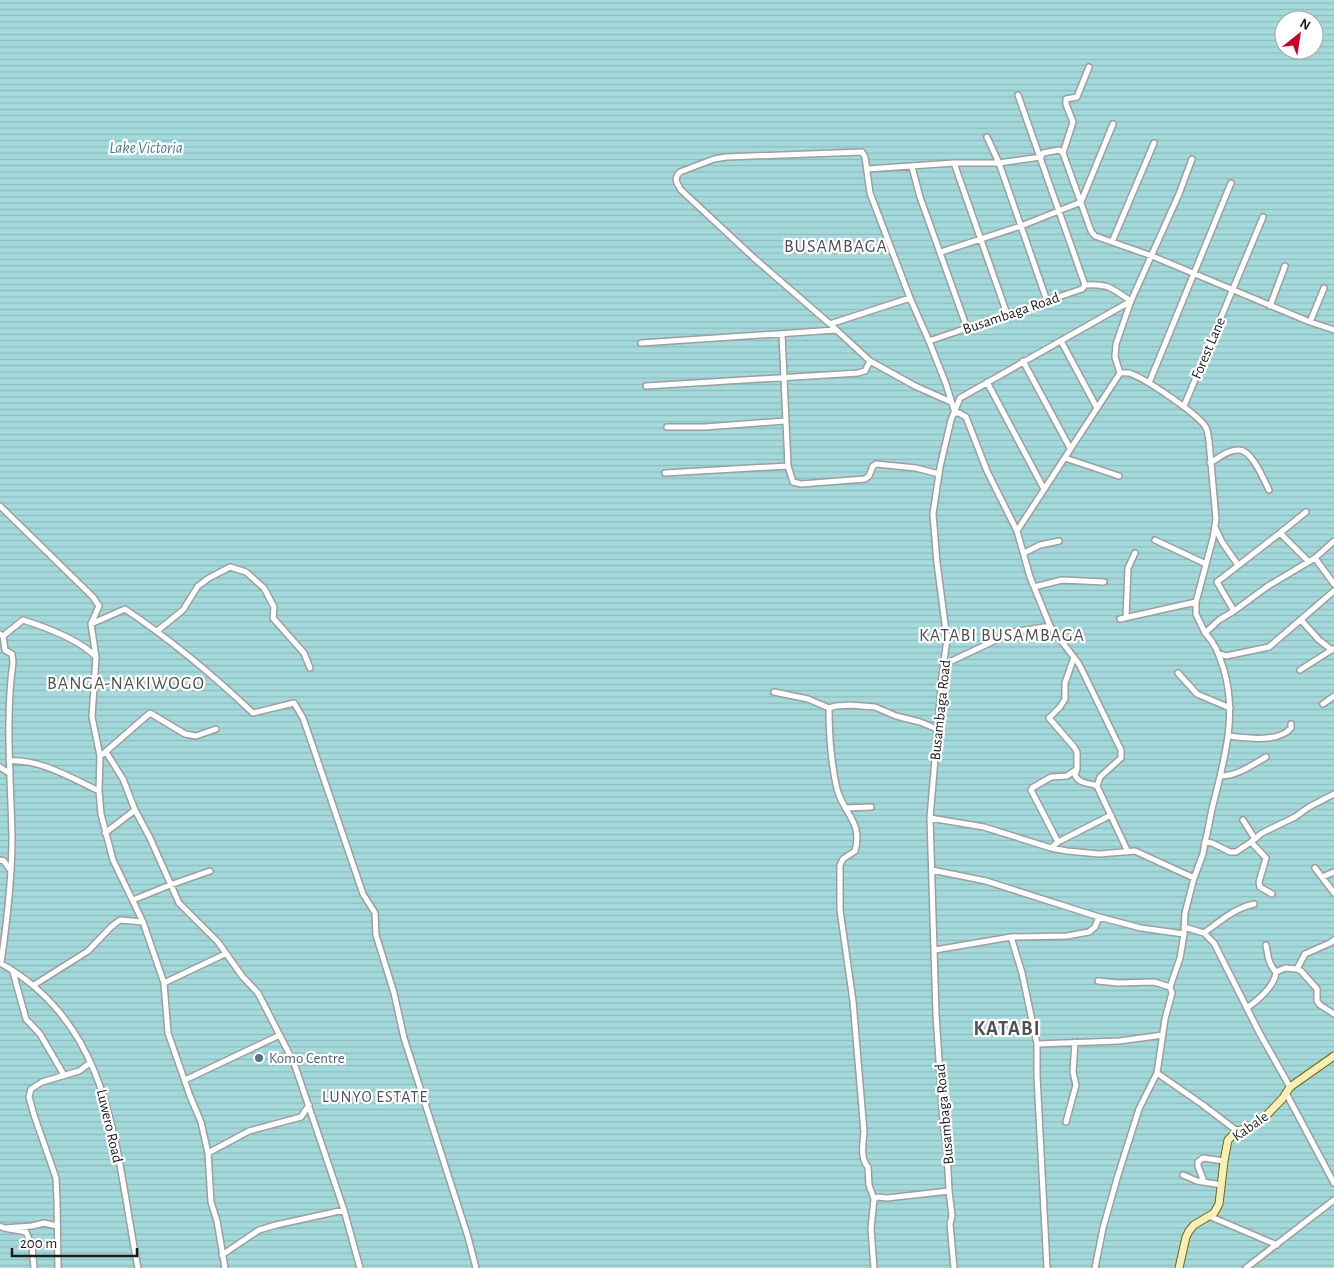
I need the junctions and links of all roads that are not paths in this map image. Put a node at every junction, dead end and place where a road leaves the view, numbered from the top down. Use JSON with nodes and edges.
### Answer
{"nodes":[{"id":1,"x":1089,"y":67,"type":"dead end"},
{"id":2,"x":1018,"y":96,"type":"dead end"},
{"id":3,"x":1113,"y":124,"type":"dead end"},
{"id":4,"x":987,"y":137,"type":"dead end"},
{"id":5,"x":1154,"y":143,"type":"dead end"},
{"id":6,"x":1063,"y":153,"type":"junction"},
{"id":7,"x":1041,"y":157,"type":"junction"},
{"id":8,"x":1192,"y":159,"type":"dead end"},
{"id":9,"x":954,"y":163,"type":"junction"},
{"id":10,"x":999,"y":163,"type":"junction"},
{"id":11,"x":912,"y":167,"type":"junction"},
{"id":12,"x":867,"y":169,"type":"junction"},
{"id":13,"x":1231,"y":183,"type":"dead end"},
{"id":14,"x":1082,"y":202,"type":"junction"},
{"id":15,"x":1060,"y":212,"type":"junction"},
{"id":16,"x":1263,"y":217,"type":"dead end"},
{"id":17,"x":1021,"y":226,"type":"junction"},
{"id":18,"x":980,"y":238,"type":"junction"},
{"id":19,"x":1112,"y":242,"type":"junction"},
{"id":20,"x":941,"y":252,"type":"junction"},
{"id":21,"x":1152,"y":256,"type":"junction"},
{"id":22,"x":1285,"y":266,"type":"dead end"},
{"id":23,"x":1194,"y":274,"type":"junction"},
{"id":24,"x":1085,"y":285,"type":"junction"},
{"id":25,"x":1324,"y":288,"type":"dead end"},
{"id":26,"x":1233,"y":290,"type":"junction"},
{"id":27,"x":910,"y":298,"type":"junction"},
{"id":28,"x":1047,"y":301,"type":"junction"},
{"id":29,"x":1132,"y":301,"type":"junction"},
{"id":30,"x":1270,"y":306,"type":"junction"},
{"id":31,"x":1007,"y":314,"type":"junction"},
{"id":32,"x":1310,"y":322,"type":"junction"},
{"id":33,"x":830,"y":324,"type":"junction"},
{"id":34,"x":967,"y":328,"type":"junction"},
{"id":35,"x":836,"y":330,"type":"junction"},
{"id":36,"x":1334,"y":330,"type":"edge"},
{"id":37,"x":782,"y":334,"type":"junction"},
{"id":38,"x":929,"y":340,"type":"junction"},
{"id":39,"x":1061,"y":341,"type":"junction"},
{"id":40,"x":641,"y":343,"type":"dead end"},
{"id":41,"x":870,"y":361,"type":"junction"},
{"id":42,"x":1023,"y":362,"type":"junction"},
{"id":43,"x":1120,"y":373,"type":"junction"},
{"id":44,"x":784,"y":378,"type":"junction"},
{"id":45,"x":987,"y":382,"type":"junction"},
{"id":46,"x":1149,"y":383,"type":"junction"},
{"id":47,"x":646,"y":386,"type":"dead end"},
{"id":48,"x":951,"y":402,"type":"junction"},
{"id":49,"x":1184,"y":406,"type":"junction"},
{"id":50,"x":1097,"y":408,"type":"junction"},
{"id":51,"x":955,"y":413,"type":"junction"},
{"id":52,"x":785,"y":421,"type":"junction"},
{"id":53,"x":667,"y":427,"type":"dead end"},
{"id":54,"x":1070,"y":448,"type":"junction"},
{"id":55,"x":1065,"y":458,"type":"junction"},
{"id":56,"x":1210,"y":463,"type":"junction"},
{"id":57,"x":788,"y":466,"type":"junction"},
{"id":58,"x":666,"y":473,"type":"dead end"},
{"id":59,"x":939,"y":474,"type":"junction"},
{"id":60,"x":1119,"y":476,"type":"dead end"},
{"id":61,"x":1044,"y":489,"type":"junction"},
{"id":62,"x":1269,"y":490,"type":"dead end"},
{"id":63,"x":0,"y":506,"type":"edge"},
{"id":64,"x":1306,"y":512,"type":"dead end"},
{"id":65,"x":1215,"y":527,"type":"junction"},
{"id":66,"x":1018,"y":531,"type":"junction"},
{"id":67,"x":1280,"y":533,"type":"junction"},
{"id":68,"x":1155,"y":540,"type":"dead end"},
{"id":69,"x":1059,"y":541,"type":"dead end"},
{"id":70,"x":1334,"y":541,"type":"edge"},
{"id":71,"x":1024,"y":553,"type":"junction"},
{"id":72,"x":1135,"y":554,"type":"dead end"},
{"id":73,"x":1315,"y":558,"type":"junction"},
{"id":74,"x":1308,"y":562,"type":"junction"},
{"id":75,"x":1206,"y":564,"type":"junction"},
{"id":76,"x":1238,"y":565,"type":"junction"},
{"id":77,"x":1104,"y":582,"type":"dead end"},
{"id":78,"x":1334,"y":584,"type":"edge"},
{"id":79,"x":1034,"y":587,"type":"junction"},
{"id":80,"x":1334,"y":591,"type":"edge"},
{"id":81,"x":1196,"y":602,"type":"junction"},
{"id":82,"x":1234,"y":611,"type":"junction"},
{"id":83,"x":1301,"y":620,"type":"junction"},
{"id":84,"x":91,"y":624,"type":"junction"},
{"id":85,"x":1050,"y":626,"type":"junction"},
{"id":86,"x":158,"y":631,"type":"junction"},
{"id":87,"x":1205,"y":633,"type":"junction"},
{"id":88,"x":1,"y":635,"type":"edge"},
{"id":89,"x":0,"y":647,"type":"edge"},
{"id":90,"x":1333,"y":649,"type":"edge"},
{"id":91,"x":6,"y":650,"type":"junction"},
{"id":92,"x":1218,"y":652,"type":"junction"},
{"id":93,"x":1074,"y":656,"type":"junction"},
{"id":94,"x":96,"y":657,"type":"junction"},
{"id":95,"x":943,"y":665,"type":"junction"},
{"id":96,"x":310,"y":668,"type":"dead end"},
{"id":97,"x":1300,"y":670,"type":"dead end"},
{"id":98,"x":1178,"y":674,"type":"dead end"},
{"id":99,"x":774,"y":692,"type":"dead end"},
{"id":100,"x":1334,"y":696,"type":"edge"},
{"id":101,"x":1323,"y":704,"type":"dead end"},
{"id":102,"x":829,"y":708,"type":"junction"},
{"id":103,"x":1230,"y":708,"type":"junction"},
{"id":104,"x":1290,"y":724,"type":"dead end"},
{"id":105,"x":216,"y":729,"type":"dead end"},
{"id":106,"x":937,"y":729,"type":"junction"},
{"id":107,"x":1228,"y":736,"type":"junction"},
{"id":108,"x":106,"y":752,"type":"junction"},
{"id":109,"x":100,"y":756,"type":"junction"},
{"id":110,"x":1266,"y":757,"type":"dead end"},
{"id":111,"x":9,"y":761,"type":"junction"},
{"id":112,"x":0,"y":767,"type":"edge"},
{"id":113,"x":1077,"y":769,"type":"junction"},
{"id":114,"x":9,"y":773,"type":"junction"},
{"id":115,"x":1220,"y":776,"type":"junction"},
{"id":116,"x":1097,"y":786,"type":"junction"},
{"id":117,"x":99,"y":791,"type":"junction"},
{"id":118,"x":1334,"y":794,"type":"edge"},
{"id":119,"x":871,"y":807,"type":"dead end"},
{"id":120,"x":845,"y":808,"type":"junction"},
{"id":121,"x":135,"y":810,"type":"junction"},
{"id":122,"x":1111,"y":815,"type":"junction"},
{"id":123,"x":930,"y":818,"type":"junction"},
{"id":124,"x":1243,"y":820,"type":"dead end"},
{"id":125,"x":105,"y":833,"type":"junction"},
{"id":126,"x":1253,"y":840,"type":"junction"},
{"id":127,"x":1058,"y":842,"type":"junction"},
{"id":128,"x":1205,"y":842,"type":"junction"},
{"id":129,"x":1051,"y":848,"type":"junction"},
{"id":130,"x":1128,"y":852,"type":"junction"},
{"id":131,"x":0,"y":860,"type":"edge"},
{"id":132,"x":1315,"y":868,"type":"dead end"},
{"id":133,"x":932,"y":870,"type":"junction"},
{"id":134,"x":11,"y":871,"type":"junction"},
{"id":135,"x":210,"y":871,"type":"dead end"},
{"id":136,"x":1334,"y":872,"type":"edge"},
{"id":137,"x":1322,"y":877,"type":"junction"},
{"id":138,"x":1194,"y":878,"type":"junction"},
{"id":139,"x":170,"y":884,"type":"junction"},
{"id":140,"x":1334,"y":893,"type":"edge"},
{"id":141,"x":1272,"y":894,"type":"dead end"},
{"id":142,"x":133,"y":900,"type":"junction"},
{"id":143,"x":1254,"y":904,"type":"dead end"},
{"id":144,"x":1099,"y":917,"type":"junction"},
{"id":145,"x":144,"y":922,"type":"junction"},
{"id":146,"x":1184,"y":927,"type":"junction"},
{"id":147,"x":1204,"y":933,"type":"junction"},
{"id":148,"x":1184,"y":934,"type":"junction"},
{"id":149,"x":1011,"y":937,"type":"junction"},
{"id":150,"x":1334,"y":940,"type":"edge"},
{"id":151,"x":1266,"y":945,"type":"dead end"},
{"id":152,"x":935,"y":950,"type":"junction"},
{"id":153,"x":225,"y":954,"type":"junction"},
{"id":154,"x":0,"y":963,"type":"edge"},
{"id":155,"x":1297,"y":969,"type":"junction"},
{"id":156,"x":13,"y":972,"type":"junction"},
{"id":157,"x":1276,"y":972,"type":"junction"},
{"id":158,"x":1098,"y":981,"type":"dead end"},
{"id":159,"x":164,"y":983,"type":"junction"},
{"id":160,"x":34,"y":985,"type":"junction"},
{"id":161,"x":1170,"y":987,"type":"junction"},
{"id":162,"x":1247,"y":1008,"type":"junction"},
{"id":163,"x":1334,"y":1014,"type":"edge"},
{"id":164,"x":280,"y":1035,"type":"junction"},
{"id":165,"x":1163,"y":1035,"type":"junction"},
{"id":166,"x":1075,"y":1042,"type":"junction"},
{"id":167,"x":1037,"y":1044,"type":"junction"},
{"id":168,"x":1334,"y":1056,"type":"edge"},
{"id":169,"x":90,"y":1063,"type":"junction"},
{"id":170,"x":1157,"y":1074,"type":"junction"},
{"id":171,"x":64,"y":1075,"type":"junction"},
{"id":172,"x":185,"y":1080,"type":"junction"},
{"id":173,"x":1287,"y":1090,"type":"junction"},
{"id":174,"x":309,"y":1105,"type":"junction"},
{"id":175,"x":1066,"y":1122,"type":"dead end"},
{"id":176,"x":1237,"y":1131,"type":"junction"},
{"id":177,"x":208,"y":1153,"type":"junction"},
{"id":178,"x":1224,"y":1161,"type":"junction"},
{"id":179,"x":1183,"y":1176,"type":"dead end"},
{"id":180,"x":1204,"y":1182,"type":"junction"},
{"id":181,"x":1334,"y":1183,"type":"edge"},
{"id":182,"x":1222,"y":1185,"type":"junction"},
{"id":183,"x":948,"y":1191,"type":"junction"},
{"id":184,"x":874,"y":1199,"type":"junction"},
{"id":185,"x":1334,"y":1200,"type":"edge"},
{"id":186,"x":344,"y":1210,"type":"junction"},
{"id":187,"x":1209,"y":1216,"type":"junction"},
{"id":188,"x":57,"y":1226,"type":"junction"},
{"id":189,"x":2,"y":1227,"type":"edge"},
{"id":190,"x":1277,"y":1245,"type":"junction"},
{"id":191,"x":222,"y":1255,"type":"junction"},
{"id":192,"x":34,"y":1268,"type":"edge"},
{"id":193,"x":58,"y":1268,"type":"edge"},
{"id":194,"x":138,"y":1268,"type":"edge"},
{"id":195,"x":225,"y":1268,"type":"edge"},
{"id":196,"x":360,"y":1268,"type":"edge"},
{"id":197,"x":476,"y":1268,"type":"edge"},
{"id":198,"x":874,"y":1268,"type":"edge"},
{"id":199,"x":954,"y":1268,"type":"edge"},
{"id":200,"x":1047,"y":1268,"type":"edge"},
{"id":201,"x":1095,"y":1268,"type":"edge"},
{"id":202,"x":1179,"y":1268,"type":"edge"},
{"id":203,"x":1246,"y":1268,"type":"edge"}],
"edges":[{"from":1,"to":6,"type":"street"},
{"from":2,"to":7,"type":"street"},
{"from":3,"to":14,"type":"street"},
{"from":4,"to":10,"type":"street"},
{"from":5,"to":19,"type":"street"},
{"from":6,"to":7,"type":"street"},
{"from":6,"to":14,"type":"street"},
{"from":7,"to":10,"type":"street"},
{"from":7,"to":15,"type":"street"},
{"from":8,"to":21,"type":"street"},
{"from":9,"to":10,"type":"street"},
{"from":9,"to":11,"type":"street"},
{"from":9,"to":18,"type":"street"},
{"from":10,"to":17,"type":"street"},
{"from":11,"to":12,"type":"street"},
{"from":11,"to":20,"type":"street"},
{"from":12,"to":27,"type":"street"},
{"from":12,"to":33,"type":"street"},
{"from":13,"to":23,"type":"street"},
{"from":14,"to":15,"type":"street"},
{"from":14,"to":19,"type":"street"},
{"from":15,"to":17,"type":"street"},
{"from":15,"to":24,"type":"street"},
{"from":16,"to":26,"type":"street","name":"Forest Lane"},
{"from":17,"to":18,"type":"street"},
{"from":17,"to":28,"type":"street"},
{"from":18,"to":20,"type":"street"},
{"from":18,"to":31,"type":"street"},
{"from":19,"to":21,"type":"street"},
{"from":20,"to":34,"type":"street"},
{"from":21,"to":23,"type":"street"},
{"from":21,"to":29,"type":"street"},
{"from":22,"to":30,"type":"street"},
{"from":23,"to":26,"type":"street"},
{"from":23,"to":46,"type":"street"},
{"from":24,"to":28,"type":"street","name":"Busambaga Road"},
{"from":24,"to":29,"type":"street"},
{"from":25,"to":32,"type":"street"},
{"from":26,"to":30,"type":"street"},
{"from":26,"to":49,"type":"street","name":"Forest Lane"},
{"from":27,"to":33,"type":"street"},
{"from":27,"to":38,"type":"street"},
{"from":28,"to":31,"type":"street","name":"Busambaga Road"},
{"from":29,"to":39,"type":"street","name":"Busambaga Road"},
{"from":29,"to":43,"type":"street"},
{"from":30,"to":32,"type":"street"},
{"from":31,"to":34,"type":"street","name":"Busambaga Road"},
{"from":32,"to":36,"type":"street"},
{"from":33,"to":35,"type":"street"},
{"from":34,"to":38,"type":"street","name":"Busambaga Road"},
{"from":35,"to":37,"type":"street"},
{"from":35,"to":41,"type":"street"},
{"from":37,"to":40,"type":"street"},
{"from":37,"to":44,"type":"street"},
{"from":38,"to":48,"type":"street"},
{"from":39,"to":42,"type":"street","name":"Busambaga Road"},
{"from":39,"to":50,"type":"street"},
{"from":41,"to":44,"type":"street"},
{"from":41,"to":48,"type":"street"},
{"from":42,"to":45,"type":"street","name":"Busambaga Road"},
{"from":42,"to":54,"type":"street"},
{"from":43,"to":46,"type":"street"},
{"from":43,"to":50,"type":"street"},
{"from":44,"to":47,"type":"street"},
{"from":44,"to":52,"type":"street"},
{"from":45,"to":51,"type":"street","name":"Busambaga Road"},
{"from":45,"to":61,"type":"street"},
{"from":46,"to":49,"type":"street"},
{"from":48,"to":51,"type":"street"},
{"from":49,"to":56,"type":"street"},
{"from":50,"to":54,"type":"street"},
{"from":51,"to":59,"type":"street","name":"Busambaga Road"},
{"from":51,"to":66,"type":"street"},
{"from":52,"to":53,"type":"street"},
{"from":52,"to":57,"type":"street"},
{"from":54,"to":55,"type":"street"},
{"from":55,"to":60,"type":"street"},
{"from":55,"to":61,"type":"street"},
{"from":56,"to":62,"type":"street"},
{"from":56,"to":65,"type":"street"},
{"from":57,"to":58,"type":"street"},
{"from":57,"to":59,"type":"street"},
{"from":59,"to":95,"type":"street","name":"Busambaga Road"},
{"from":61,"to":66,"type":"street"},
{"from":63,"to":84,"type":"street"},
{"from":64,"to":67,"type":"street"},
{"from":65,"to":75,"type":"street"},
{"from":65,"to":76,"type":"street"},
{"from":66,"to":71,"type":"street"},
{"from":67,"to":74,"type":"street"},
{"from":67,"to":76,"type":"street"},
{"from":68,"to":75,"type":"street"},
{"from":69,"to":71,"type":"street"},
{"from":70,"to":73,"type":"street"},
{"from":71,"to":79,"type":"street"},
{"from":72,"to":81,"type":"street"},
{"from":73,"to":74,"type":"street"},
{"from":73,"to":78,"type":"street"},
{"from":74,"to":82,"type":"street"},
{"from":75,"to":81,"type":"street"},
{"from":76,"to":82,"type":"street"},
{"from":77,"to":79,"type":"street"},
{"from":79,"to":85,"type":"street"},
{"from":80,"to":83,"type":"street"},
{"from":81,"to":87,"type":"street"},
{"from":82,"to":87,"type":"street"},
{"from":83,"to":90,"type":"street"},
{"from":83,"to":92,"type":"street"},
{"from":84,"to":86,"type":"street"},
{"from":84,"to":94,"type":"street"},
{"from":85,"to":93,"type":"street"},
{"from":85,"to":95,"type":"street"},
{"from":86,"to":96,"type":"street"},
{"from":86,"to":197,"type":"street"},
{"from":87,"to":92,"type":"street"},
{"from":88,"to":91,"type":"street"},
{"from":88,"to":94,"type":"street"},
{"from":89,"to":91,"type":"street"},
{"from":90,"to":97,"type":"street"},
{"from":91,"to":111,"type":"street"},
{"from":92,"to":103,"type":"street"},
{"from":93,"to":113,"type":"street"},
{"from":93,"to":116,"type":"street"},
{"from":94,"to":109,"type":"street"},
{"from":95,"to":106,"type":"street","name":"Busambaga Road"},
{"from":98,"to":103,"type":"street"},
{"from":99,"to":102,"type":"street"},
{"from":100,"to":101,"type":"street"},
{"from":102,"to":106,"type":"street"},
{"from":102,"to":120,"type":"street"},
{"from":103,"to":107,"type":"street"},
{"from":104,"to":107,"type":"street"},
{"from":105,"to":108,"type":"street"},
{"from":106,"to":123,"type":"street","name":"Busambaga Road"},
{"from":107,"to":115,"type":"street"},
{"from":108,"to":109,"type":"street"},
{"from":108,"to":121,"type":"street"},
{"from":109,"to":117,"type":"street"},
{"from":110,"to":115,"type":"street"},
{"from":111,"to":114,"type":"street"},
{"from":111,"to":117,"type":"street"},
{"from":112,"to":114,"type":"street"},
{"from":113,"to":116,"type":"street"},
{"from":113,"to":127,"type":"street"},
{"from":114,"to":134,"type":"street"},
{"from":115,"to":128,"type":"street"},
{"from":116,"to":122,"type":"street"},
{"from":117,"to":125,"type":"street"},
{"from":118,"to":126,"type":"street"},
{"from":119,"to":120,"type":"street"},
{"from":120,"to":184,"type":"street"},
{"from":121,"to":125,"type":"street"},
{"from":121,"to":139,"type":"street"},
{"from":122,"to":127,"type":"street"},
{"from":122,"to":130,"type":"street"},
{"from":123,"to":129,"type":"street"},
{"from":123,"to":133,"type":"street","name":"Busambaga Road"},
{"from":124,"to":126,"type":"street"},
{"from":125,"to":142,"type":"street"},
{"from":126,"to":128,"type":"street"},
{"from":126,"to":141,"type":"street"},
{"from":127,"to":129,"type":"street"},
{"from":128,"to":138,"type":"street"},
{"from":129,"to":130,"type":"street"},
{"from":130,"to":138,"type":"street"},
{"from":131,"to":134,"type":"street"},
{"from":132,"to":137,"type":"street"},
{"from":133,"to":144,"type":"street"},
{"from":133,"to":152,"type":"street","name":"Busambaga Road"},
{"from":134,"to":154,"type":"street"},
{"from":135,"to":139,"type":"street"},
{"from":136,"to":137,"type":"street"},
{"from":137,"to":140,"type":"street"},
{"from":138,"to":146,"type":"street"},
{"from":139,"to":142,"type":"street"},
{"from":139,"to":153,"type":"street"},
{"from":142,"to":145,"type":"street"},
{"from":143,"to":147,"type":"street"},
{"from":144,"to":148,"type":"street"},
{"from":144,"to":149,"type":"street"},
{"from":145,"to":159,"type":"street"},
{"from":145,"to":160,"type":"street"},
{"from":146,"to":147,"type":"street"},
{"from":146,"to":148,"type":"street"},
{"from":147,"to":162,"type":"street"},
{"from":148,"to":161,"type":"street"},
{"from":149,"to":152,"type":"street"},
{"from":149,"to":167,"type":"street"},
{"from":150,"to":155,"type":"street"},
{"from":151,"to":157,"type":"street"},
{"from":152,"to":183,"type":"street","name":"Busambaga Road"},
{"from":153,"to":159,"type":"street"},
{"from":153,"to":164,"type":"street"},
{"from":154,"to":156,"type":"street","name":"Luwero Road"},
{"from":155,"to":157,"type":"street"},
{"from":155,"to":163,"type":"street"},
{"from":156,"to":160,"type":"street","name":"Luwero Road"},
{"from":156,"to":171,"type":"street"},
{"from":157,"to":162,"type":"street"},
{"from":158,"to":161,"type":"street"},
{"from":159,"to":172,"type":"street"},
{"from":160,"to":169,"type":"street","name":"Luwero Road"},
{"from":161,"to":165,"type":"street"},
{"from":162,"to":173,"type":"street"},
{"from":164,"to":172,"type":"street"},
{"from":164,"to":174,"type":"street"},
{"from":165,"to":166,"type":"street"},
{"from":165,"to":170,"type":"street"},
{"from":166,"to":167,"type":"street"},
{"from":166,"to":175,"type":"street"},
{"from":167,"to":200,"type":"street"},
{"from":168,"to":173,"type":"street","name":"Kabale"},
{"from":169,"to":171,"type":"street"},
{"from":169,"to":194,"type":"street","name":"Luwero Road"},
{"from":170,"to":176,"type":"street"},
{"from":170,"to":201,"type":"street"},
{"from":171,"to":188,"type":"street"},
{"from":172,"to":177,"type":"street"},
{"from":173,"to":176,"type":"street","name":"Kabale"},
{"from":173,"to":181,"type":"street"},
{"from":174,"to":177,"type":"street"},
{"from":174,"to":186,"type":"street"},
{"from":176,"to":178,"type":"street","name":"Kabale"},
{"from":177,"to":191,"type":"street"},
{"from":178,"to":180,"type":"street"},
{"from":178,"to":182,"type":"street","name":"Kabale"},
{"from":179,"to":180,"type":"street"},
{"from":180,"to":182,"type":"street"},
{"from":182,"to":187,"type":"street","name":"Kabale"},
{"from":183,"to":184,"type":"street"},
{"from":183,"to":199,"type":"street","name":"Busambaga Road"},
{"from":184,"to":198,"type":"street"},
{"from":185,"to":190,"type":"street"},
{"from":186,"to":191,"type":"street"},
{"from":186,"to":196,"type":"street"},
{"from":187,"to":190,"type":"street"},
{"from":187,"to":202,"type":"street","name":"Kabale"},
{"from":188,"to":189,"type":"street"},
{"from":188,"to":193,"type":"street"},
{"from":189,"to":192,"type":"street"},
{"from":190,"to":203,"type":"street"},
{"from":191,"to":195,"type":"street"}]}
